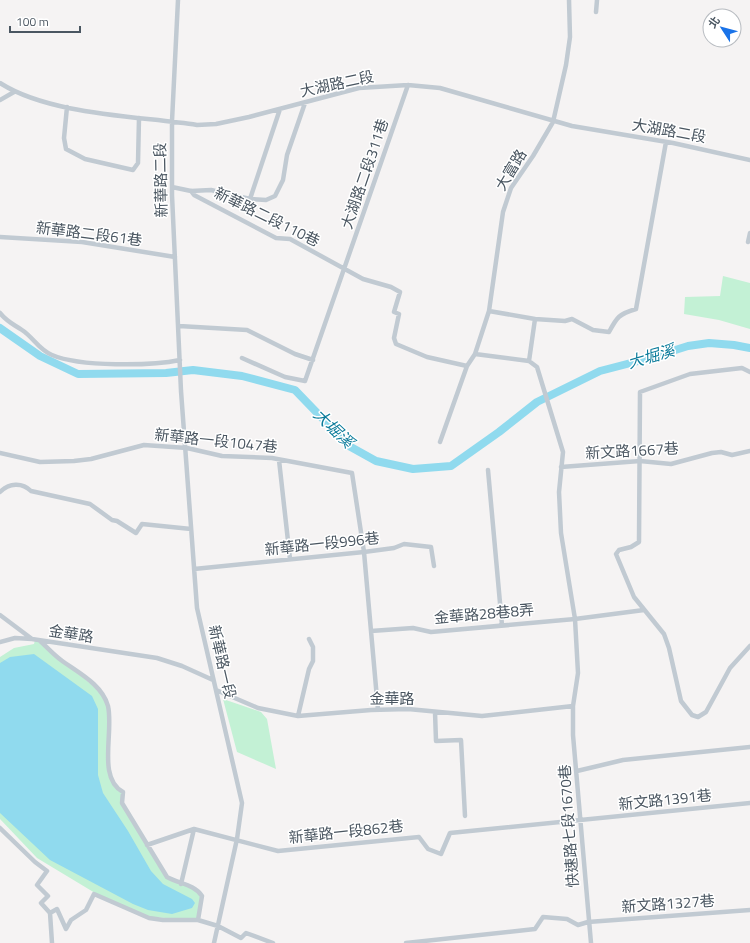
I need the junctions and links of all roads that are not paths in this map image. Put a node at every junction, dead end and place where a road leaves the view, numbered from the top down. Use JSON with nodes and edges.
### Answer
{"nodes":[{"id":1,"x":178,"y":0,"type":"edge"},
{"id":2,"x":569,"y":0,"type":"edge"},
{"id":3,"x":597,"y":0,"type":"edge"},
{"id":4,"x":596,"y":12,"type":"dead end"},
{"id":5,"x":0,"y":83,"type":"edge"},
{"id":6,"x":408,"y":85,"type":"junction"},
{"id":7,"x":14,"y":92,"type":"junction"},
{"id":8,"x":0,"y":100,"type":"edge"},
{"id":9,"x":305,"y":103,"type":"junction"},
{"id":10,"x":67,"y":107,"type":"junction"},
{"id":11,"x":280,"y":109,"type":"junction"},
{"id":12,"x":139,"y":118,"type":"junction"},
{"id":13,"x":172,"y":121,"type":"junction"},
{"id":14,"x":553,"y":122,"type":"junction"},
{"id":15,"x":666,"y":142,"type":"junction"},
{"id":16,"x":750,"y":160,"type":"edge"},
{"id":17,"x":172,"y":187,"type":"junction"},
{"id":18,"x":191,"y":191,"type":"junction"},
{"id":19,"x":250,"y":199,"type":"junction"},
{"id":20,"x":750,"y":233,"type":"edge"},
{"id":21,"x":0,"y":237,"type":"edge"},
{"id":22,"x":748,"y":242,"type":"dead end"},
{"id":23,"x":175,"y":257,"type":"junction"},
{"id":24,"x":344,"y":270,"type":"junction"},
{"id":25,"x":489,"y":310,"type":"junction"},
{"id":26,"x":0,"y":314,"type":"edge"},
{"id":27,"x":535,"y":319,"type":"junction"},
{"id":28,"x":178,"y":326,"type":"junction"},
{"id":29,"x":475,"y":354,"type":"junction"},
{"id":30,"x":242,"y":358,"type":"dead end"},
{"id":31,"x":180,"y":360,"type":"junction"},
{"id":32,"x":313,"y":360,"type":"junction"},
{"id":33,"x":529,"y":360,"type":"junction"},
{"id":34,"x":467,"y":366,"type":"junction"},
{"id":35,"x":750,"y":372,"type":"edge"},
{"id":36,"x":181,"y":383,"type":"joint"},
{"id":37,"x":440,"y":442,"type":"dead end"},
{"id":38,"x":187,"y":448,"type":"junction"},
{"id":39,"x":750,"y":451,"type":"edge"},
{"id":40,"x":0,"y":453,"type":"edge"},
{"id":41,"x":279,"y":460,"type":"junction"},
{"id":42,"x":640,"y":461,"type":"junction"},
{"id":43,"x":561,"y":468,"type":"junction"},
{"id":44,"x":488,"y":470,"type":"dead end"},
{"id":45,"x":0,"y":492,"type":"edge"},
{"id":46,"x":191,"y":528,"type":"junction"},
{"id":47,"x":364,"y":552,"type":"junction"},
{"id":48,"x":290,"y":559,"type":"junction"},
{"id":49,"x":434,"y":566,"type":"dead end"},
{"id":50,"x":194,"y":569,"type":"junction"},
{"id":51,"x":644,"y":610,"type":"junction"},
{"id":52,"x":0,"y":615,"type":"edge"},
{"id":53,"x":575,"y":619,"type":"junction"},
{"id":54,"x":502,"y":625,"type":"junction"},
{"id":55,"x":371,"y":631,"type":"junction"},
{"id":56,"x":32,"y":639,"type":"junction"},
{"id":57,"x":310,"y":639,"type":"dead end"},
{"id":58,"x":40,"y":641,"type":"junction"},
{"id":59,"x":0,"y":642,"type":"edge"},
{"id":60,"x":750,"y":646,"type":"edge"},
{"id":61,"x":213,"y":680,"type":"junction"},
{"id":62,"x":216,"y":690,"type":"junction"},
{"id":63,"x":573,"y":706,"type":"junction"},
{"id":64,"x":378,"y":710,"type":"junction"},
{"id":65,"x":435,"y":712,"type":"junction"},
{"id":66,"x":298,"y":716,"type":"junction"},
{"id":67,"x":750,"y":747,"type":"edge"},
{"id":68,"x":577,"y":771,"type":"junction"},
{"id":69,"x":750,"y":804,"type":"edge"},
{"id":70,"x":465,"y":816,"type":"dead end"},
{"id":71,"x":582,"y":820,"type":"junction"},
{"id":72,"x":0,"y":828,"type":"edge"},
{"id":73,"x":194,"y":829,"type":"junction"},
{"id":74,"x":238,"y":839,"type":"junction"},
{"id":75,"x":147,"y":845,"type":"junction"},
{"id":76,"x":181,"y":884,"type":"junction"},
{"id":77,"x":750,"y":910,"type":"edge"},
{"id":78,"x":50,"y":913,"type":"junction"},
{"id":79,"x":198,"y":920,"type":"junction"},
{"id":80,"x":588,"y":922,"type":"junction"},
{"id":81,"x":218,"y":926,"type":"junction"},
{"id":82,"x":52,"y":943,"type":"edge"},
{"id":83,"x":214,"y":943,"type":"edge"},
{"id":84,"x":273,"y":943,"type":"edge"},
{"id":85,"x":406,"y":943,"type":"edge"},
{"id":86,"x":591,"y":943,"type":"edge"}],
"edges":[{"from":1,"to":13,"type":"street","name":"新華路二段"},
{"from":2,"to":14,"type":"street","name":"大富路"},
{"from":3,"to":4,"type":"street"},
{"from":5,"to":7,"type":"street","name":"大湖路二段"},
{"from":6,"to":9,"type":"street","name":"大湖路二段"},
{"from":6,"to":14,"type":"street","name":"大湖路二段"},
{"from":6,"to":24,"type":"street","name":"大湖路二段311巷"},
{"from":7,"to":8,"type":"street"},
{"from":7,"to":10,"type":"street","name":"大湖路二段"},
{"from":9,"to":11,"type":"street","name":"大湖路二段"},
{"from":9,"to":19,"type":"street"},
{"from":10,"to":12,"type":"street","name":"大湖路二段"},
{"from":10,"to":12,"type":"street"},
{"from":11,"to":13,"type":"street","name":"大湖路二段"},
{"from":11,"to":19,"type":"street"},
{"from":12,"to":13,"type":"street","name":"大湖路二段"},
{"from":13,"to":17,"type":"street","name":"新華路二段"},
{"from":14,"to":15,"type":"street","name":"大湖路二段"},
{"from":14,"to":25,"type":"street","name":"大富路"},
{"from":15,"to":16,"type":"street","name":"大湖路二段"},
{"from":15,"to":27,"type":"street"},
{"from":17,"to":18,"type":"street"},
{"from":17,"to":23,"type":"street","name":"新華路二段"},
{"from":18,"to":19,"type":"street"},
{"from":18,"to":24,"type":"street","name":"新華路二段110巷"},
{"from":20,"to":22,"type":"street"},
{"from":21,"to":23,"type":"street","name":"新華路二段61巷"},
{"from":23,"to":28,"type":"street","name":"新華路二段"},
{"from":24,"to":32,"type":"street","name":"大湖路二段311巷"},
{"from":24,"to":34,"type":"street","name":"新華路二段110巷"},
{"from":25,"to":27,"type":"street"},
{"from":25,"to":29,"type":"street","name":"大富路"},
{"from":26,"to":31,"type":"street"},
{"from":27,"to":33,"type":"street"},
{"from":28,"to":31,"type":"street","name":"新華路二段"},
{"from":28,"to":32,"type":"street"},
{"from":29,"to":33,"type":"street"},
{"from":29,"to":34,"type":"street","name":"大富路"},
{"from":30,"to":32,"type":"street","name":"大湖路二段311巷"},
{"from":31,"to":36,"type":"street","name":"新華路二段"},
{"from":33,"to":43,"type":"street","name":"快速路七段1670巷"},
{"from":34,"to":37,"type":"street","name":"大富路"},
{"from":35,"to":42,"type":"street"},
{"from":36,"to":38,"type":"street","name":"新華路一段"},
{"from":38,"to":40,"type":"street","name":"新華路一段1047巷"},
{"from":38,"to":41,"type":"street","name":"新華路一段1047巷"},
{"from":38,"to":46,"type":"street","name":"新華路一段"},
{"from":39,"to":42,"type":"street","name":"新文路1667巷"},
{"from":41,"to":47,"type":"street","name":"新華路一段1047巷"},
{"from":41,"to":48,"type":"street"},
{"from":42,"to":43,"type":"street","name":"新文路1667巷"},
{"from":42,"to":51,"type":"street"},
{"from":43,"to":53,"type":"street","name":"快速路七段1670巷"},
{"from":44,"to":54,"type":"street"},
{"from":45,"to":46,"type":"street"},
{"from":46,"to":50,"type":"street","name":"新華路一段"},
{"from":47,"to":48,"type":"street","name":"新華路一段996巷"},
{"from":47,"to":49,"type":"street","name":"新華路一段996巷"},
{"from":47,"to":55,"type":"street"},
{"from":48,"to":50,"type":"street","name":"新華路一段996巷"},
{"from":50,"to":61,"type":"street","name":"新華路一段"},
{"from":51,"to":53,"type":"street","name":"金華路28巷8弄"},
{"from":51,"to":60,"type":"street"},
{"from":52,"to":56,"type":"street","name":"金華路"},
{"from":53,"to":54,"type":"street","name":"金華路28巷8弄"},
{"from":53,"to":63,"type":"street","name":"快速路七段1670巷"},
{"from":54,"to":55,"type":"street","name":"金華路28巷8弄"},
{"from":55,"to":64,"type":"street"},
{"from":56,"to":58,"type":"street","name":"金華路"},
{"from":56,"to":59,"type":"street"},
{"from":57,"to":66,"type":"street"},
{"from":58,"to":61,"type":"street","name":"金華路"},
{"from":58,"to":75,"type":"street"},
{"from":61,"to":62,"type":"street","name":"新華路一段"},
{"from":62,"to":66,"type":"street","name":"金華路"},
{"from":62,"to":74,"type":"street","name":"新華路一段"},
{"from":63,"to":65,"type":"street","name":"金華路"},
{"from":63,"to":68,"type":"street","name":"快速路七段1670巷"},
{"from":64,"to":65,"type":"street","name":"金華路"},
{"from":64,"to":66,"type":"street","name":"金華路"},
{"from":65,"to":70,"type":"street"},
{"from":67,"to":68,"type":"street"},
{"from":68,"to":71,"type":"street","name":"快速路七段1670巷"},
{"from":69,"to":71,"type":"street","name":"新文路1391巷"},
{"from":71,"to":74,"type":"street","name":"新華路一段862巷"},
{"from":71,"to":80,"type":"street","name":"快速路七段1670巷"},
{"from":72,"to":78,"type":"street"},
{"from":73,"to":74,"type":"street"},
{"from":73,"to":75,"type":"street"},
{"from":73,"to":76,"type":"street"},
{"from":74,"to":81,"type":"street","name":"新華路一段"},
{"from":75,"to":76,"type":"street"},
{"from":76,"to":79,"type":"street"},
{"from":77,"to":80,"type":"street","name":"新文路1327巷"},
{"from":78,"to":79,"type":"street"},
{"from":78,"to":82,"type":"street"},
{"from":79,"to":81,"type":"street"},
{"from":80,"to":85,"type":"street","name":"新文路1327巷"},
{"from":80,"to":86,"type":"street","name":"快速路七段1670巷"},
{"from":81,"to":83,"type":"street","name":"新華路一段"},
{"from":81,"to":84,"type":"street"}]}
